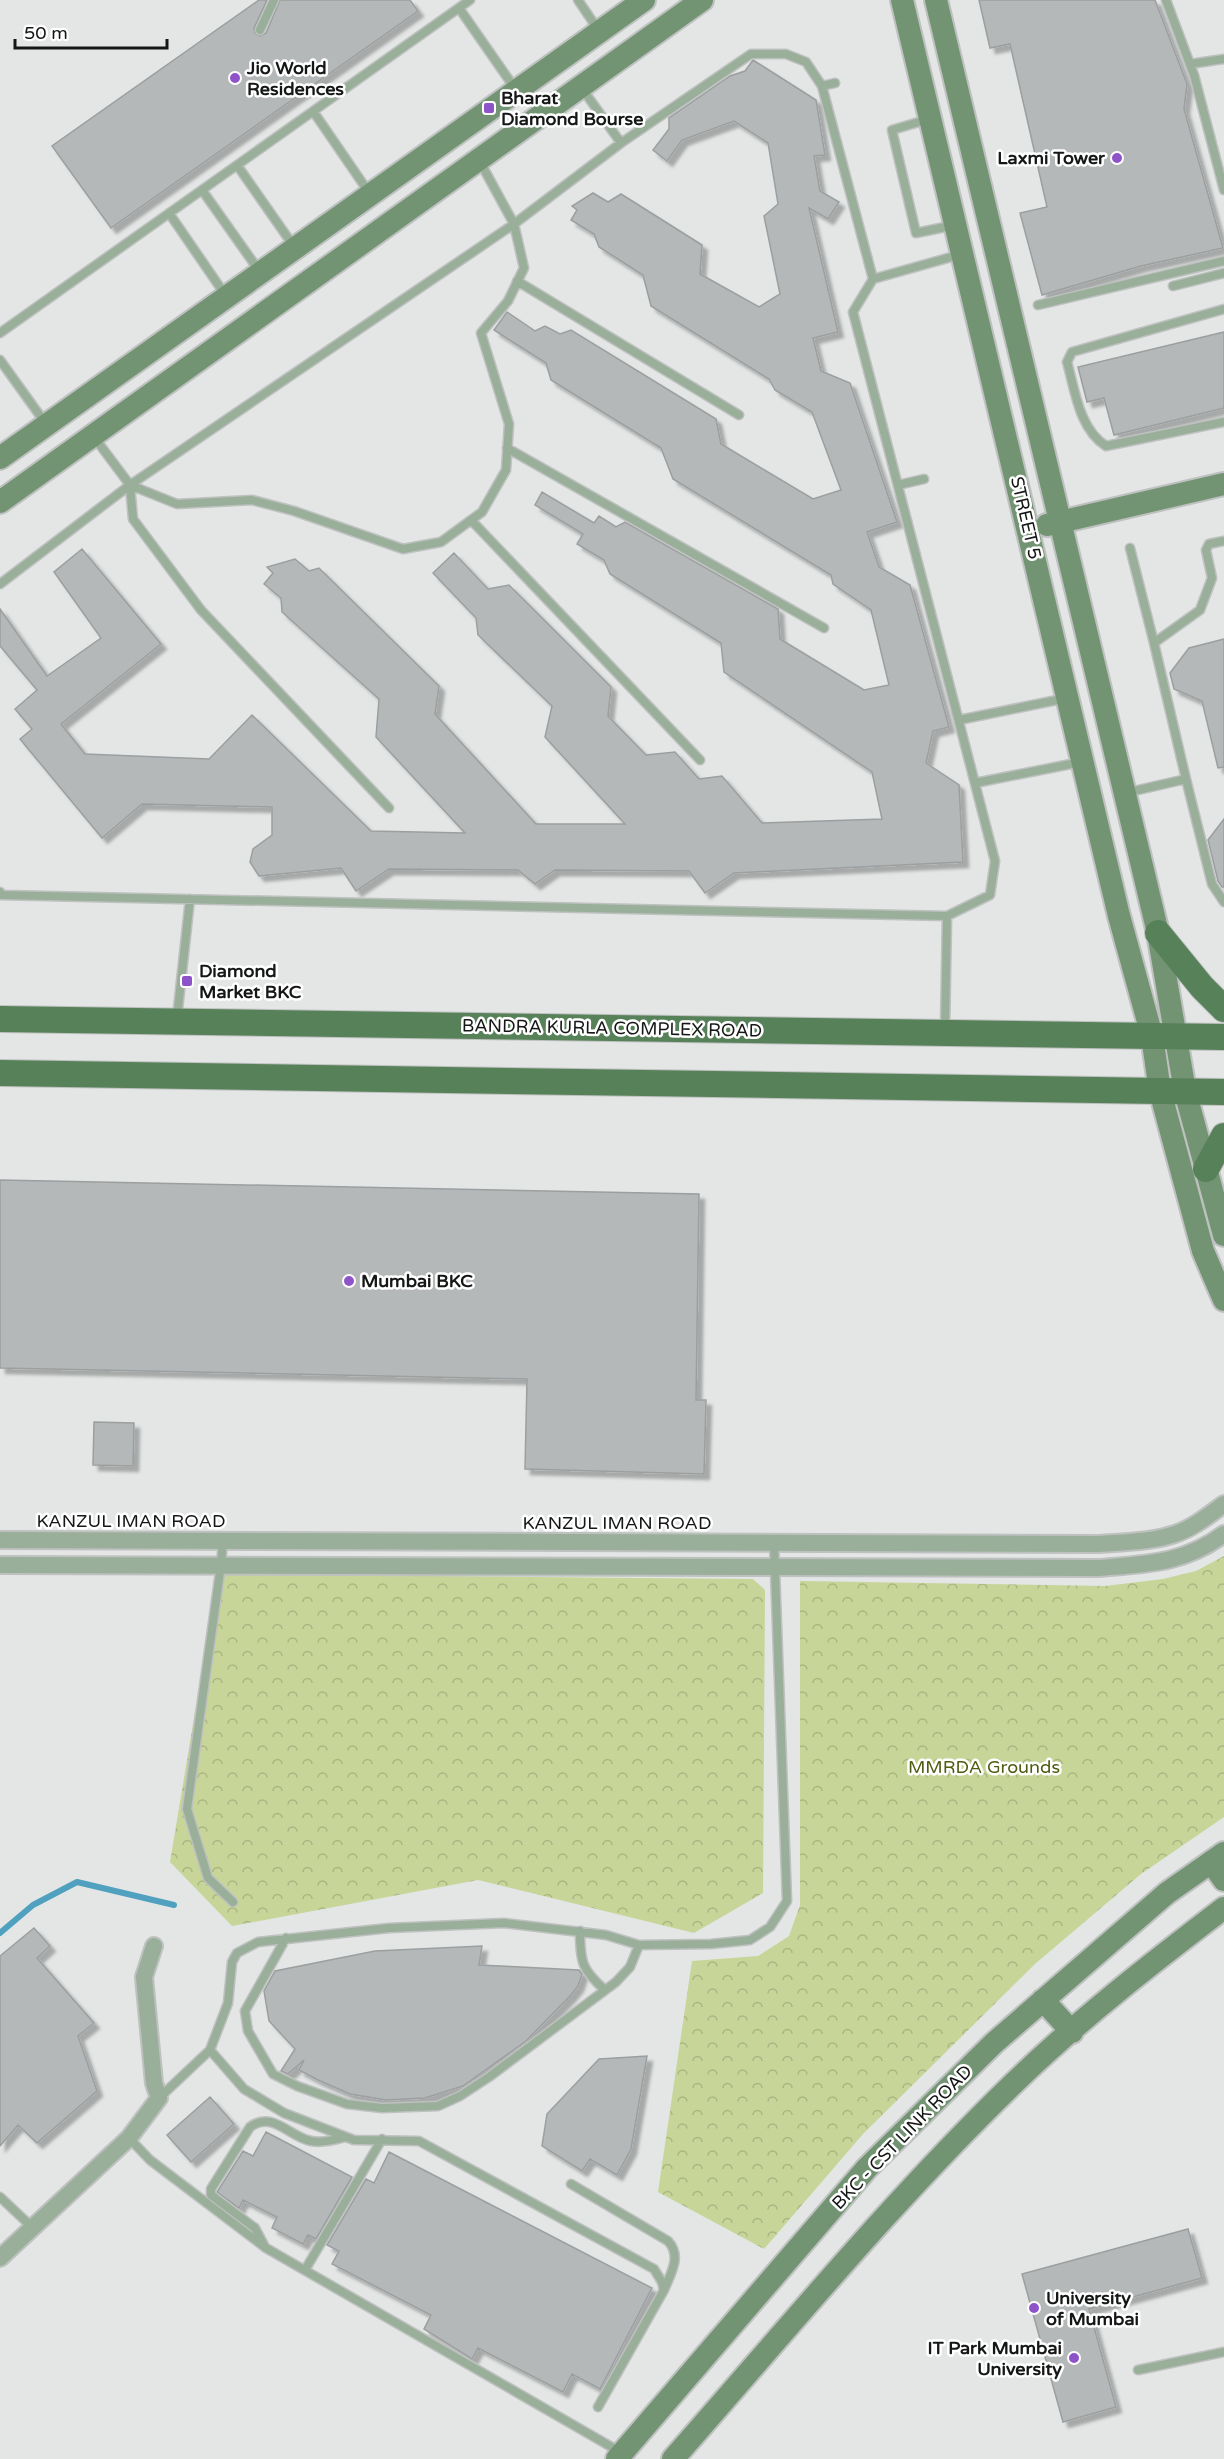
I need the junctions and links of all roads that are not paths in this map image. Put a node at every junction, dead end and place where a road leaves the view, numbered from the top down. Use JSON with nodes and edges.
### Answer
{"nodes":[{"id":1,"x":274,"y":0,"type":"edge"},
{"id":2,"x":470,"y":0,"type":"edge"},
{"id":3,"x":578,"y":0,"type":"edge"},
{"id":4,"x":644,"y":0,"type":"edge"},
{"id":5,"x":702,"y":0,"type":"edge"},
{"id":6,"x":902,"y":0,"type":"edge"},
{"id":7,"x":936,"y":0,"type":"edge"},
{"id":8,"x":1166,"y":0,"type":"edge"},
{"id":9,"x":459,"y":8,"type":"junction"},
{"id":10,"x":260,"y":30,"type":"dead end"},
{"id":11,"x":599,"y":32,"type":"junction"},
{"id":12,"x":1224,"y":59,"type":"edge"},
{"id":13,"x":1190,"y":64,"type":"junction"},
{"id":14,"x":835,"y":83,"type":"dead end"},
{"id":15,"x":822,"y":86,"type":"junction"},
{"id":16,"x":581,"y":87,"type":"junction"},
{"id":17,"x":516,"y":91,"type":"junction"},
{"id":18,"x":313,"y":111,"type":"junction"},
{"id":19,"x":931,"y":119,"type":"junction"},
{"id":20,"x":621,"y":143,"type":"junction"},
{"id":21,"x":479,"y":160,"type":"junction"},
{"id":22,"x":237,"y":165,"type":"junction"},
{"id":23,"x":202,"y":190,"type":"junction"},
{"id":24,"x":1224,"y":190,"type":"edge"},
{"id":25,"x":370,"y":194,"type":"junction"},
{"id":26,"x":169,"y":213,"type":"junction"},
{"id":27,"x":514,"y":224,"type":"junction"},
{"id":28,"x":956,"y":225,"type":"junction"},
{"id":29,"x":295,"y":248,"type":"junction"},
{"id":30,"x":963,"y":254,"type":"junction"},
{"id":31,"x":1224,"y":261,"type":"edge"},
{"id":32,"x":260,"y":273,"type":"junction"},
{"id":33,"x":1224,"y":273,"type":"edge"},
{"id":34,"x":873,"y":279,"type":"junction"},
{"id":35,"x":517,"y":281,"type":"junction"},
{"id":36,"x":1173,"y":286,"type":"dead end"},
{"id":37,"x":227,"y":297,"type":"junction"},
{"id":38,"x":1038,"y":305,"type":"dead end"},
{"id":39,"x":1224,"y":309,"type":"edge"},
{"id":40,"x":0,"y":333,"type":"edge"},
{"id":41,"x":0,"y":360,"type":"edge"},
{"id":42,"x":739,"y":415,"type":"dead end"},
{"id":43,"x":1224,"y":422,"type":"edge"},
{"id":44,"x":47,"y":424,"type":"junction"},
{"id":45,"x":93,"y":436,"type":"junction"},
{"id":46,"x":507,"y":448,"type":"junction"},
{"id":47,"x":0,"y":458,"type":"edge"},
{"id":48,"x":924,"y":478,"type":"dead end"},
{"id":49,"x":898,"y":484,"type":"junction"},
{"id":50,"x":1224,"y":484,"type":"edge"},
{"id":51,"x":130,"y":485,"type":"junction"},
{"id":52,"x":0,"y":502,"type":"edge"},
{"id":53,"x":471,"y":520,"type":"junction"},
{"id":54,"x":1060,"y":522,"type":"junction"},
{"id":55,"x":1028,"y":529,"type":"junction"},
{"id":56,"x":1224,"y":541,"type":"edge"},
{"id":57,"x":1131,"y":548,"type":"dead end"},
{"id":58,"x":0,"y":584,"type":"edge"},
{"id":59,"x":824,"y":628,"type":"dead end"},
{"id":60,"x":1154,"y":643,"type":"junction"},
{"id":61,"x":1068,"y":698,"type":"junction"},
{"id":62,"x":959,"y":720,"type":"junction"},
{"id":63,"x":700,"y":760,"type":"dead end"},
{"id":64,"x":1083,"y":761,"type":"junction"},
{"id":65,"x":1186,"y":779,"type":"junction"},
{"id":66,"x":975,"y":783,"type":"junction"},
{"id":67,"x":1125,"y":793,"type":"junction"},
{"id":68,"x":389,"y":808,"type":"dead end"},
{"id":69,"x":0,"y":892,"type":"edge"},
{"id":70,"x":190,"y":899,"type":"junction"},
{"id":71,"x":1224,"y":902,"type":"edge"},
{"id":72,"x":947,"y":916,"type":"junction"},
{"id":73,"x":1158,"y":933,"type":"junction"},
{"id":74,"x":1224,"y":1009,"type":"edge"},
{"id":75,"x":0,"y":1018,"type":"edge"},
{"id":76,"x":177,"y":1022,"type":"junction"},
{"id":77,"x":945,"y":1033,"type":"junction"},
{"id":78,"x":1165,"y":1036,"type":"junction"},
{"id":79,"x":1224,"y":1037,"type":"edge"},
{"id":80,"x":0,"y":1073,"type":"edge"},
{"id":81,"x":1160,"y":1091,"type":"junction"},
{"id":82,"x":1185,"y":1091,"type":"junction"},
{"id":83,"x":1224,"y":1092,"type":"edge"},
{"id":84,"x":1224,"y":1136,"type":"edge"},
{"id":85,"x":1206,"y":1169,"type":"junction"},
{"id":86,"x":1224,"y":1234,"type":"edge"},
{"id":87,"x":1224,"y":1300,"type":"edge"},
{"id":88,"x":1224,"y":1504,"type":"edge"},
{"id":89,"x":1224,"y":1534,"type":"edge"},
{"id":90,"x":0,"y":1540,"type":"edge"},
{"id":91,"x":222,"y":1541,"type":"junction"},
{"id":92,"x":774,"y":1543,"type":"junction"},
{"id":93,"x":0,"y":1565,"type":"edge"},
{"id":94,"x":221,"y":1565,"type":"junction"},
{"id":95,"x":774,"y":1567,"type":"junction"},
{"id":96,"x":1220,"y":1865,"type":"edge"},
{"id":97,"x":233,"y":1902,"type":"dead end"},
{"id":98,"x":1224,"y":1908,"type":"edge"},
{"id":99,"x":580,"y":1931,"type":"junction"},
{"id":100,"x":286,"y":1938,"type":"junction"},
{"id":101,"x":639,"y":1945,"type":"junction"},
{"id":102,"x":154,"y":1946,"type":"dead end"},
{"id":103,"x":605,"y":1990,"type":"junction"},
{"id":104,"x":1043,"y":2000,"type":"junction"},
{"id":105,"x":1072,"y":2032,"type":"junction"},
{"id":106,"x":210,"y":2050,"type":"junction"},
{"id":107,"x":159,"y":2098,"type":"junction"},
{"id":108,"x":129,"y":2138,"type":"junction"},
{"id":109,"x":345,"y":2138,"type":"junction"},
{"id":110,"x":382,"y":2139,"type":"junction"},
{"id":111,"x":571,"y":2184,"type":"dead end"},
{"id":112,"x":1,"y":2199,"type":"edge"},
{"id":113,"x":33,"y":2228,"type":"junction"},
{"id":114,"x":266,"y":2248,"type":"junction"},
{"id":115,"x":0,"y":2258,"type":"edge"},
{"id":116,"x":305,"y":2270,"type":"junction"},
{"id":117,"x":664,"y":2290,"type":"junction"},
{"id":118,"x":1224,"y":2352,"type":"edge"},
{"id":119,"x":1138,"y":2370,"type":"dead end"},
{"id":120,"x":598,"y":2407,"type":"dead end"},
{"id":121,"x":619,"y":2456,"type":"edge"},
{"id":122,"x":673,"y":2459,"type":"edge"}],
"edges":[{"from":1,"to":10,"type":"lane"},
{"from":2,"to":9,"type":"lane"},
{"from":3,"to":11,"type":"lane"},
{"from":4,"to":11,"type":"street"},
{"from":5,"to":16,"type":"street"},
{"from":6,"to":19,"type":"street","name":"STREET 5"},
{"from":7,"to":54,"type":"street","name":"STREET 5"},
{"from":8,"to":13,"type":"lane"},
{"from":9,"to":17,"type":"lane"},
{"from":9,"to":18,"type":"lane"},
{"from":11,"to":17,"type":"street"},
{"from":12,"to":13,"type":"lane"},
{"from":13,"to":24,"type":"lane"},
{"from":14,"to":15,"type":"lane"},
{"from":15,"to":20,"type":"lane"},
{"from":15,"to":34,"type":"lane"},
{"from":16,"to":20,"type":"lane"},
{"from":16,"to":21,"type":"street"},
{"from":17,"to":25,"type":"street"},
{"from":18,"to":22,"type":"lane"},
{"from":18,"to":25,"type":"lane"},
{"from":19,"to":28,"type":"street","name":"STREET 5"},
{"from":19,"to":28,"type":"lane"},
{"from":20,"to":27,"type":"lane"},
{"from":21,"to":27,"type":"lane"},
{"from":21,"to":45,"type":"street"},
{"from":22,"to":23,"type":"lane"},
{"from":22,"to":29,"type":"lane"},
{"from":23,"to":26,"type":"lane"},
{"from":23,"to":32,"type":"lane"},
{"from":25,"to":29,"type":"street"},
{"from":26,"to":37,"type":"lane"},
{"from":26,"to":40,"type":"lane"},
{"from":27,"to":35,"type":"lane"},
{"from":27,"to":51,"type":"lane"},
{"from":28,"to":30,"type":"street","name":"STREET 5"},
{"from":29,"to":32,"type":"street"},
{"from":30,"to":34,"type":"lane"},
{"from":30,"to":55,"type":"street","name":"STREET 5"},
{"from":31,"to":38,"type":"lane"},
{"from":32,"to":37,"type":"street"},
{"from":33,"to":36,"type":"lane"},
{"from":34,"to":49,"type":"lane"},
{"from":35,"to":42,"type":"lane"},
{"from":35,"to":46,"type":"lane"},
{"from":37,"to":44,"type":"street"},
{"from":39,"to":43,"type":"lane"},
{"from":41,"to":44,"type":"lane"},
{"from":44,"to":47,"type":"street"},
{"from":45,"to":51,"type":"lane"},
{"from":45,"to":52,"type":"street"},
{"from":46,"to":53,"type":"lane"},
{"from":46,"to":59,"type":"lane"},
{"from":48,"to":49,"type":"lane"},
{"from":49,"to":62,"type":"lane"},
{"from":50,"to":54,"type":"street"},
{"from":51,"to":53,"type":"lane"},
{"from":51,"to":58,"type":"lane"},
{"from":51,"to":68,"type":"lane"},
{"from":53,"to":63,"type":"lane"},
{"from":54,"to":55,"type":"street"},
{"from":54,"to":67,"type":"street","name":"STREET 5"},
{"from":55,"to":61,"type":"street","name":"STREET 5"},
{"from":56,"to":60,"type":"lane"},
{"from":57,"to":60,"type":"lane"},
{"from":60,"to":65,"type":"lane"},
{"from":61,"to":62,"type":"lane"},
{"from":61,"to":64,"type":"street","name":"STREET 5"},
{"from":62,"to":66,"type":"lane"},
{"from":64,"to":66,"type":"lane"},
{"from":64,"to":78,"type":"street","name":"STREET 5"},
{"from":65,"to":67,"type":"lane"},
{"from":65,"to":71,"type":"lane"},
{"from":66,"to":72,"type":"lane"},
{"from":67,"to":73,"type":"street","name":"STREET 5"},
{"from":69,"to":70,"type":"lane"},
{"from":70,"to":72,"type":"lane"},
{"from":70,"to":76,"type":"lane"},
{"from":72,"to":77,"type":"lane"},
{"from":73,"to":74,"type":"main road"},
{"from":73,"to":78,"type":"street","name":"STREET 5"},
{"from":75,"to":76,"type":"main road","name":"BANDRA KURLA COMPLEX ROAD"},
{"from":76,"to":77,"type":"main road","name":"BANDRA KURLA COMPLEX ROAD"},
{"from":77,"to":78,"type":"main road","name":"BANDRA KURLA COMPLEX ROAD"},
{"from":78,"to":79,"type":"main road","name":"BANDRA KURLA COMPLEX ROAD"},
{"from":78,"to":81,"type":"street"},
{"from":78,"to":82,"type":"street"},
{"from":80,"to":81,"type":"main road"},
{"from":81,"to":82,"type":"main road"},
{"from":81,"to":87,"type":"street"},
{"from":82,"to":83,"type":"main road"},
{"from":82,"to":85,"type":"street"},
{"from":84,"to":85,"type":"main road"},
{"from":85,"to":86,"type":"street"},
{"from":88,"to":92,"type":"street","name":"KANZUL IMAN ROAD"},
{"from":89,"to":95,"type":"street"},
{"from":90,"to":91,"type":"street","name":"KANZUL IMAN ROAD"},
{"from":91,"to":92,"type":"street","name":"KANZUL IMAN ROAD"},
{"from":91,"to":94,"type":"lane"},
{"from":92,"to":95,"type":"lane"},
{"from":93,"to":94,"type":"street"},
{"from":94,"to":95,"type":"street"},
{"from":94,"to":97,"type":"lane"},
{"from":95,"to":101,"type":"lane"},
{"from":96,"to":104,"type":"street","name":"BKC - CST LINK ROAD"},
{"from":98,"to":105,"type":"street"},
{"from":99,"to":100,"type":"lane"},
{"from":99,"to":101,"type":"lane"},
{"from":99,"to":103,"type":"lane"},
{"from":100,"to":103,"type":"lane"},
{"from":100,"to":106,"type":"lane"},
{"from":101,"to":103,"type":"lane"},
{"from":102,"to":107,"type":"street"},
{"from":104,"to":105,"type":"street"},
{"from":104,"to":121,"type":"street","name":"BKC - CST LINK ROAD"},
{"from":105,"to":122,"type":"street"},
{"from":106,"to":107,"type":"lane"},
{"from":106,"to":109,"type":"lane"},
{"from":107,"to":108,"type":"street"},
{"from":108,"to":113,"type":"street"},
{"from":108,"to":114,"type":"lane"},
{"from":109,"to":110,"type":"lane"},
{"from":109,"to":114,"type":"lane"},
{"from":110,"to":116,"type":"lane"},
{"from":110,"to":117,"type":"lane"},
{"from":111,"to":117,"type":"lane"},
{"from":112,"to":113,"type":"lane"},
{"from":113,"to":115,"type":"street"},
{"from":114,"to":116,"type":"lane"},
{"from":116,"to":121,"type":"lane"},
{"from":117,"to":120,"type":"lane"},
{"from":118,"to":119,"type":"lane"}]}
